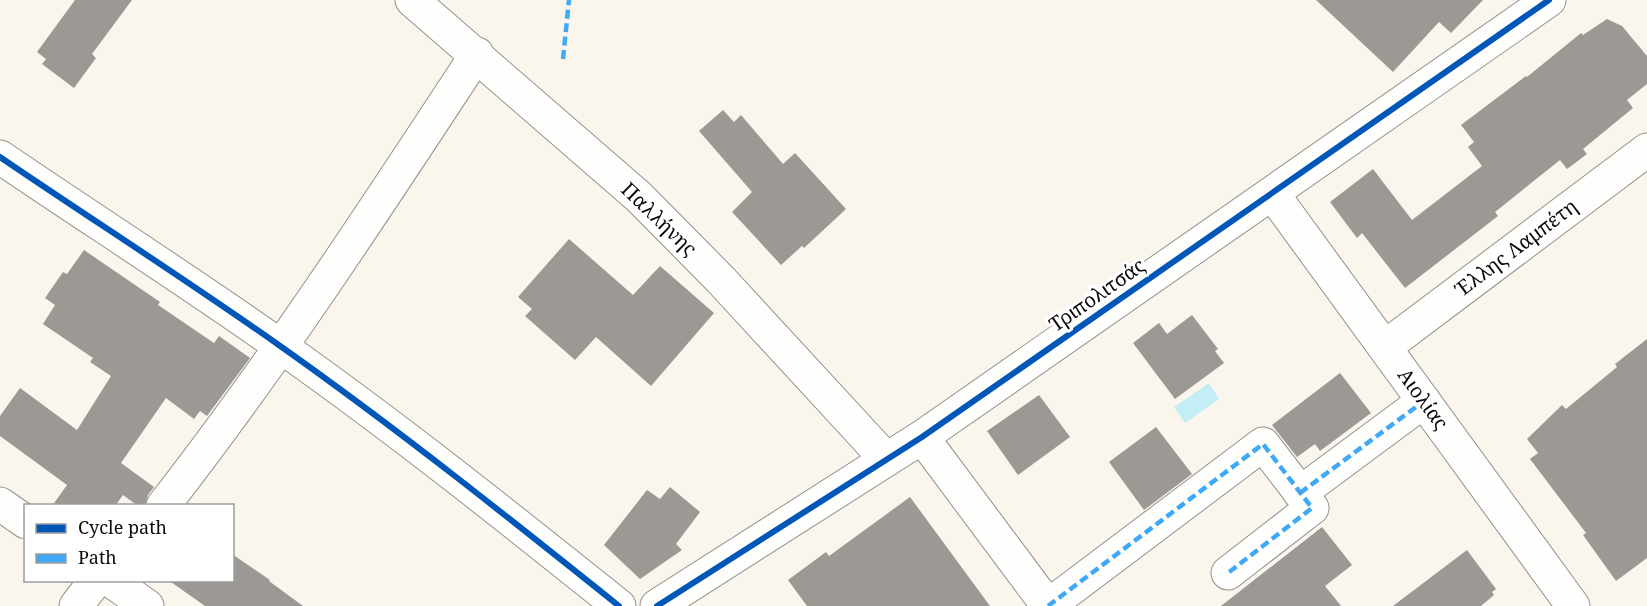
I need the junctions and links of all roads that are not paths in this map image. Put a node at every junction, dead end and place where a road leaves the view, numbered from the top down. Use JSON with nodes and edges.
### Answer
{"nodes":[{"id":1,"x":412,"y":0,"type":"edge"},
{"id":2,"x":1549,"y":0,"type":"edge"},
{"id":3,"x":477,"y":54,"type":"junction"},
{"id":4,"x":1647,"y":150,"type":"edge"},
{"id":5,"x":0,"y":157,"type":"edge"},
{"id":6,"x":1272,"y":193,"type":"junction"},
{"id":7,"x":282,"y":347,"type":"junction"},
{"id":8,"x":1385,"y":347,"type":"junction"},
{"id":9,"x":1424,"y":401,"type":"junction"},
{"id":10,"x":922,"y":437,"type":"junction"},
{"id":11,"x":886,"y":459,"type":"junction"},
{"id":12,"x":1300,"y":493,"type":"junction"},
{"id":13,"x":0,"y":504,"type":"edge"},
{"id":14,"x":165,"y":504,"type":"edge"},
{"id":15,"x":24,"y":521,"type":"edge"},
{"id":16,"x":1228,"y":573,"type":"dead end"},
{"id":17,"x":94,"y":582,"type":"edge"},
{"id":18,"x":113,"y":582,"type":"edge"},
{"id":19,"x":76,"y":606,"type":"edge"},
{"id":20,"x":147,"y":606,"type":"edge"},
{"id":21,"x":619,"y":606,"type":"edge"},
{"id":22,"x":657,"y":606,"type":"edge"},
{"id":23,"x":1048,"y":606,"type":"edge"},
{"id":24,"x":1574,"y":606,"type":"edge"}],
"edges":[{"from":1,"to":3,"type":"street","name":"Παλλήνης"},
{"from":2,"to":6,"type":"street","name":"Τριπολιτσάς"},
{"from":3,"to":7,"type":"street"},
{"from":3,"to":11,"type":"street","name":"Παλλήνης"},
{"from":4,"to":8,"type":"street","name":"Έλλης Λαμπέτη"},
{"from":5,"to":7,"type":"street"},
{"from":6,"to":8,"type":"street","name":"Αιολίας"},
{"from":6,"to":10,"type":"street","name":"Τριπολιτσάς"},
{"from":7,"to":14,"type":"street"},
{"from":7,"to":21,"type":"street"},
{"from":8,"to":9,"type":"street","name":"Αιολίας"},
{"from":9,"to":12,"type":"street"},
{"from":9,"to":24,"type":"street","name":"Αιολίας"},
{"from":10,"to":11,"type":"street","name":"Τριπολιτσάς"},
{"from":10,"to":23,"type":"street"},
{"from":11,"to":22,"type":"street","name":"Τριπολιτσάς"},
{"from":12,"to":16,"type":"street"},
{"from":12,"to":23,"type":"street"},
{"from":13,"to":15,"type":"street"},
{"from":17,"to":19,"type":"street"},
{"from":18,"to":20,"type":"street"}]}
